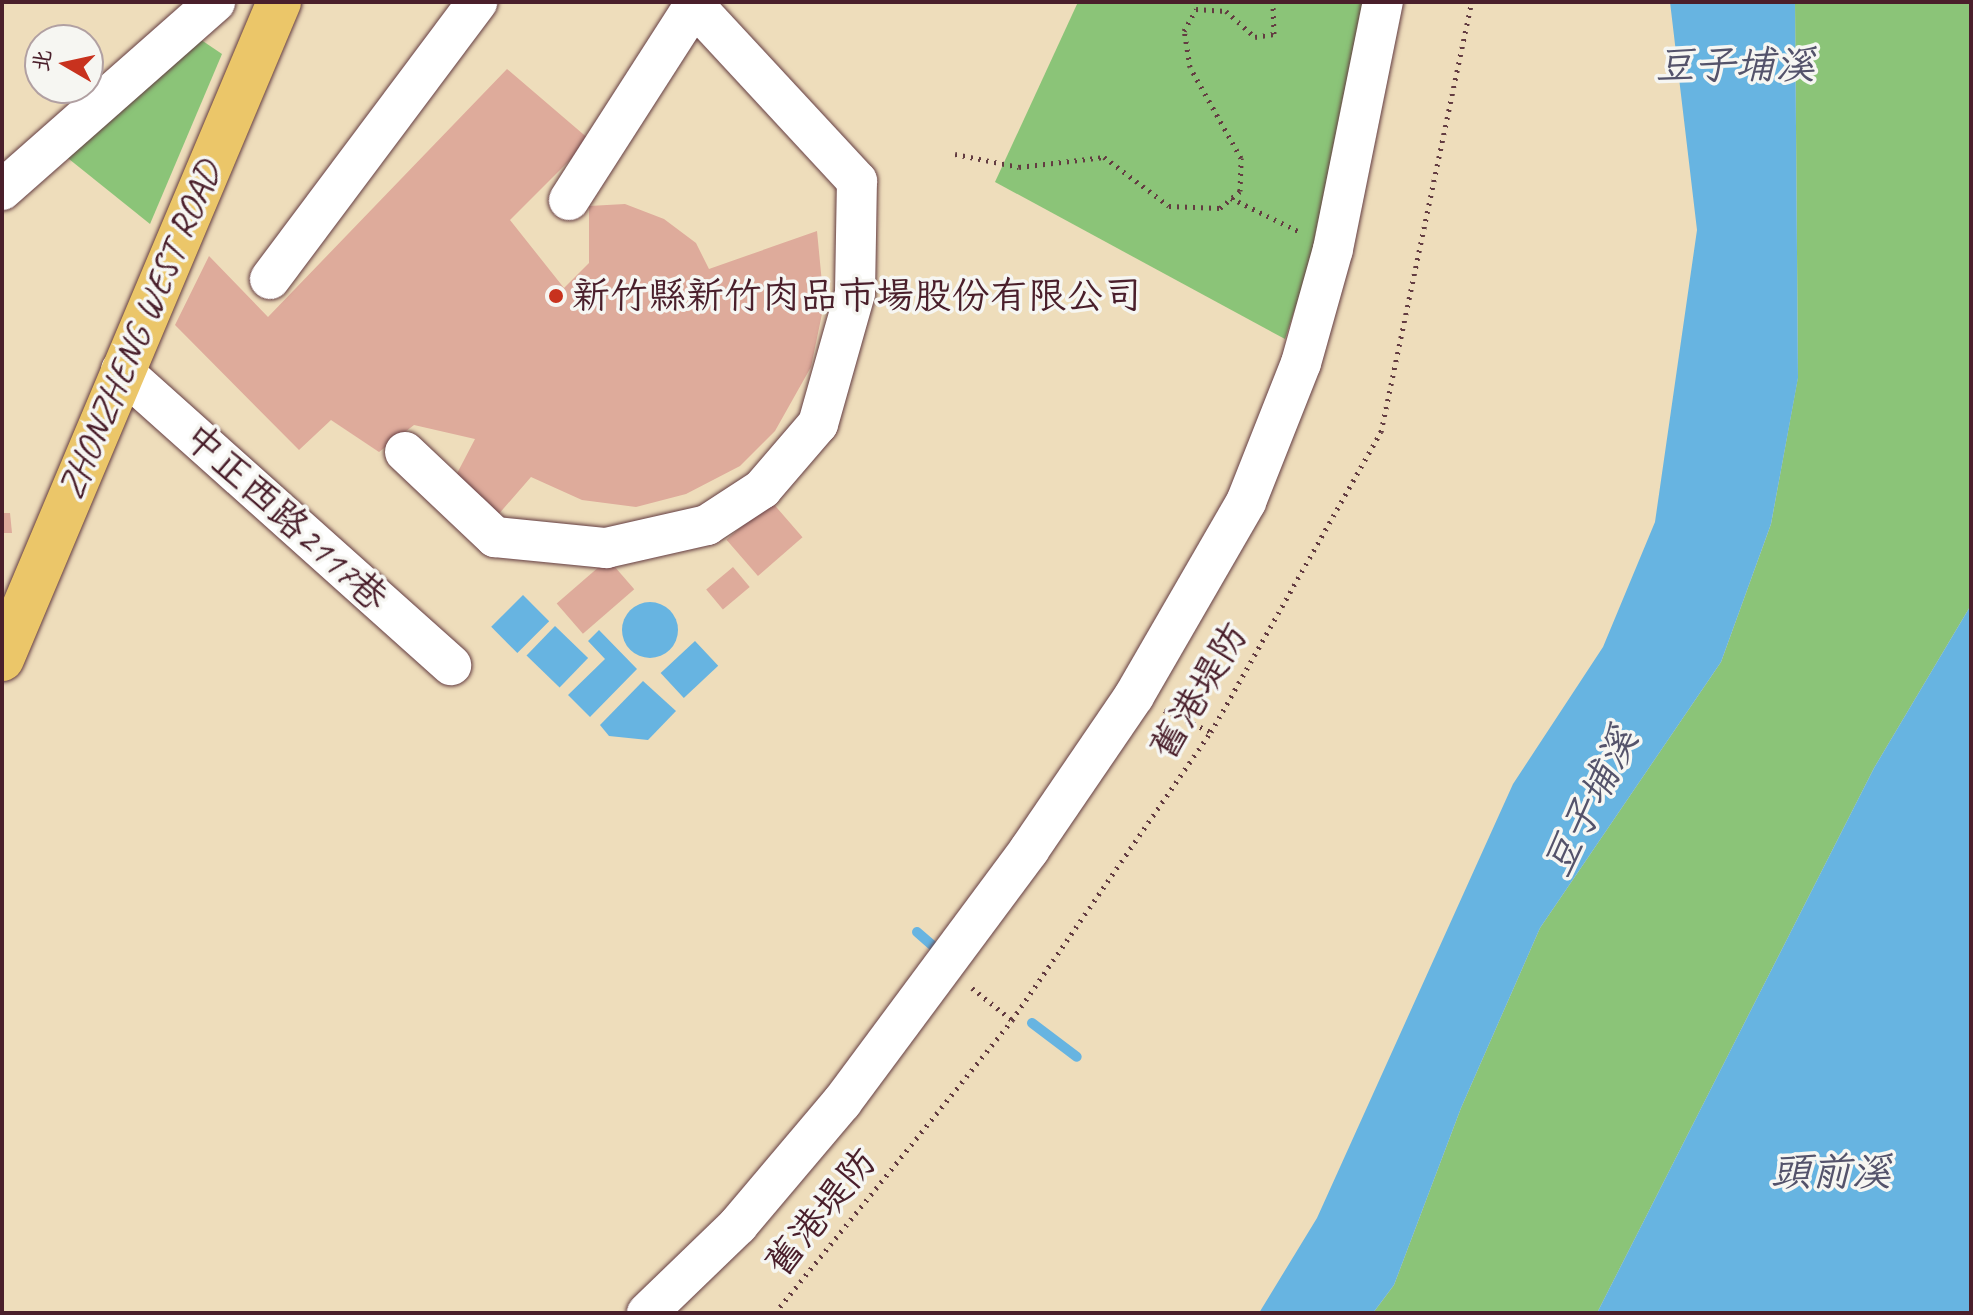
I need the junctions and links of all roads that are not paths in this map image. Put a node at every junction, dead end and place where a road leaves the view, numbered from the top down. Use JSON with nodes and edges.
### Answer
{"nodes":[{"id":1,"x":215,"y":2,"type":"edge"},
{"id":2,"x":279,"y":2,"type":"edge"},
{"id":3,"x":477,"y":2,"type":"edge"},
{"id":4,"x":1383,"y":2,"type":"edge"},
{"id":5,"x":692,"y":3,"type":"edge"},
{"id":6,"x":2,"y":190,"type":"edge"},
{"id":7,"x":569,"y":200,"type":"dead end"},
{"id":8,"x":270,"y":279,"type":"dead end"},
{"id":9,"x":121,"y":370,"type":"junction"},
{"id":10,"x":405,"y":452,"type":"dead end"},
{"id":11,"x":2,"y":659,"type":"edge"},
{"id":12,"x":451,"y":665,"type":"dead end"},
{"id":13,"x":647,"y":1313,"type":"edge"}],
"edges":[{"from":1,"to":6,"type":"street"},
{"from":2,"to":9,"type":"main road","name":"ZHONZHENG WEST ROAD"},
{"from":3,"to":8,"type":"street"},
{"from":4,"to":13,"type":"street"},
{"from":5,"to":7,"type":"street"},
{"from":5,"to":10,"type":"street"},
{"from":9,"to":11,"type":"main road","name":"ZHONZHENG WEST ROAD"},
{"from":9,"to":12,"type":"street","name":"中正西路2117巷"}]}
